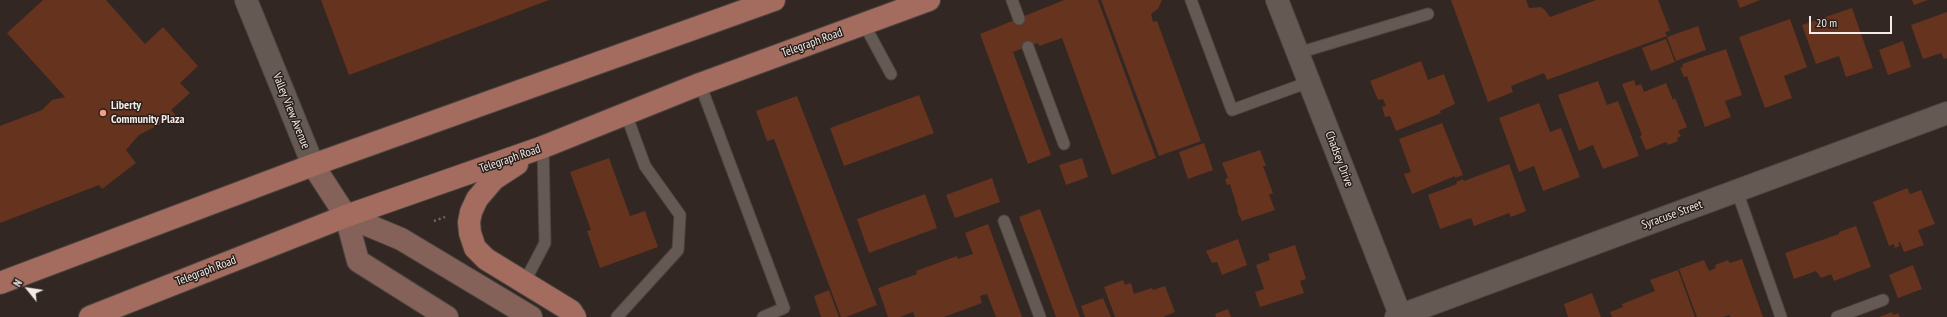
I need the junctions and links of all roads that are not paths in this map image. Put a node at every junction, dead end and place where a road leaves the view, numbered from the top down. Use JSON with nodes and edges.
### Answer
{"nodes":[{"id":1,"x":246,"y":0,"type":"edge"},
{"id":2,"x":774,"y":0,"type":"edge"},
{"id":3,"x":929,"y":0,"type":"edge"},
{"id":4,"x":1012,"y":0,"type":"edge"},
{"id":5,"x":1191,"y":0,"type":"edge"},
{"id":6,"x":1277,"y":0,"type":"edge"},
{"id":7,"x":1428,"y":14,"type":"dead end"},
{"id":8,"x":1019,"y":19,"type":"dead end"},
{"id":9,"x":864,"y":24,"type":"junction"},
{"id":10,"x":1028,"y":47,"type":"dead end"},
{"id":11,"x":1298,"y":53,"type":"junction"},
{"id":12,"x":890,"y":74,"type":"dead end"},
{"id":13,"x":1309,"y":82,"type":"junction"},
{"id":14,"x":700,"y":84,"type":"junction"},
{"id":15,"x":626,"y":114,"type":"junction"},
{"id":16,"x":1947,"y":114,"type":"edge"},
{"id":17,"x":1064,"y":144,"type":"dead end"},
{"id":18,"x":544,"y":147,"type":"junction"},
{"id":19,"x":312,"y":165,"type":"junction"},
{"id":20,"x":1737,"y":191,"type":"junction"},
{"id":21,"x":346,"y":216,"type":"junction"},
{"id":22,"x":1004,"y":221,"type":"dead end"},
{"id":23,"x":0,"y":283,"type":"edge"},
{"id":24,"x":524,"y":283,"type":"junction"},
{"id":25,"x":1883,"y":300,"type":"dead end"},
{"id":26,"x":1399,"y":316,"type":"edge"},
{"id":27,"x":90,"y":317,"type":"edge"},
{"id":28,"x":447,"y":317,"type":"edge"},
{"id":29,"x":531,"y":317,"type":"edge"},
{"id":30,"x":575,"y":317,"type":"edge"},
{"id":31,"x":617,"y":317,"type":"edge"},
{"id":32,"x":762,"y":317,"type":"edge"},
{"id":33,"x":1040,"y":317,"type":"edge"},
{"id":34,"x":1781,"y":317,"type":"edge"},
{"id":35,"x":1837,"y":317,"type":"edge"}],
"edges":[{"from":1,"to":19,"type":"street","name":"Valley View Avenue"},
{"from":2,"to":19,"type":"main road"},
{"from":3,"to":9,"type":"main road","name":"Telegraph Road"},
{"from":4,"to":8,"type":"lane"},
{"from":5,"to":13,"type":"lane"},
{"from":6,"to":11,"type":"street","name":"Chadsey Drive"},
{"from":7,"to":11,"type":"lane"},
{"from":9,"to":12,"type":"lane"},
{"from":9,"to":14,"type":"main road","name":"Telegraph Road"},
{"from":10,"to":17,"type":"lane"},
{"from":11,"to":13,"type":"street","name":"Chadsey Drive"},
{"from":13,"to":26,"type":"street","name":"Chadsey Drive"},
{"from":14,"to":15,"type":"main road","name":"Telegraph Road"},
{"from":14,"to":32,"type":"lane"},
{"from":15,"to":18,"type":"main road","name":"Telegraph Road"},
{"from":15,"to":31,"type":"lane"},
{"from":16,"to":20,"type":"street","name":"Syracuse Street"},
{"from":18,"to":21,"type":"main road","name":"Telegraph Road"},
{"from":18,"to":24,"type":"lane"},
{"from":18,"to":24,"type":"main road"},
{"from":19,"to":21,"type":"main road","name":"Valley View Avenue"},
{"from":19,"to":23,"type":"main road"},
{"from":20,"to":26,"type":"street","name":"Syracuse Street"},
{"from":20,"to":34,"type":"lane"},
{"from":21,"to":27,"type":"main road","name":"Telegraph Road"},
{"from":21,"to":28,"type":"main road","name":"Valley View Avenue"},
{"from":21,"to":29,"type":"main road"},
{"from":22,"to":33,"type":"lane"},
{"from":24,"to":30,"type":"main road"},
{"from":25,"to":35,"type":"lane"}]}
